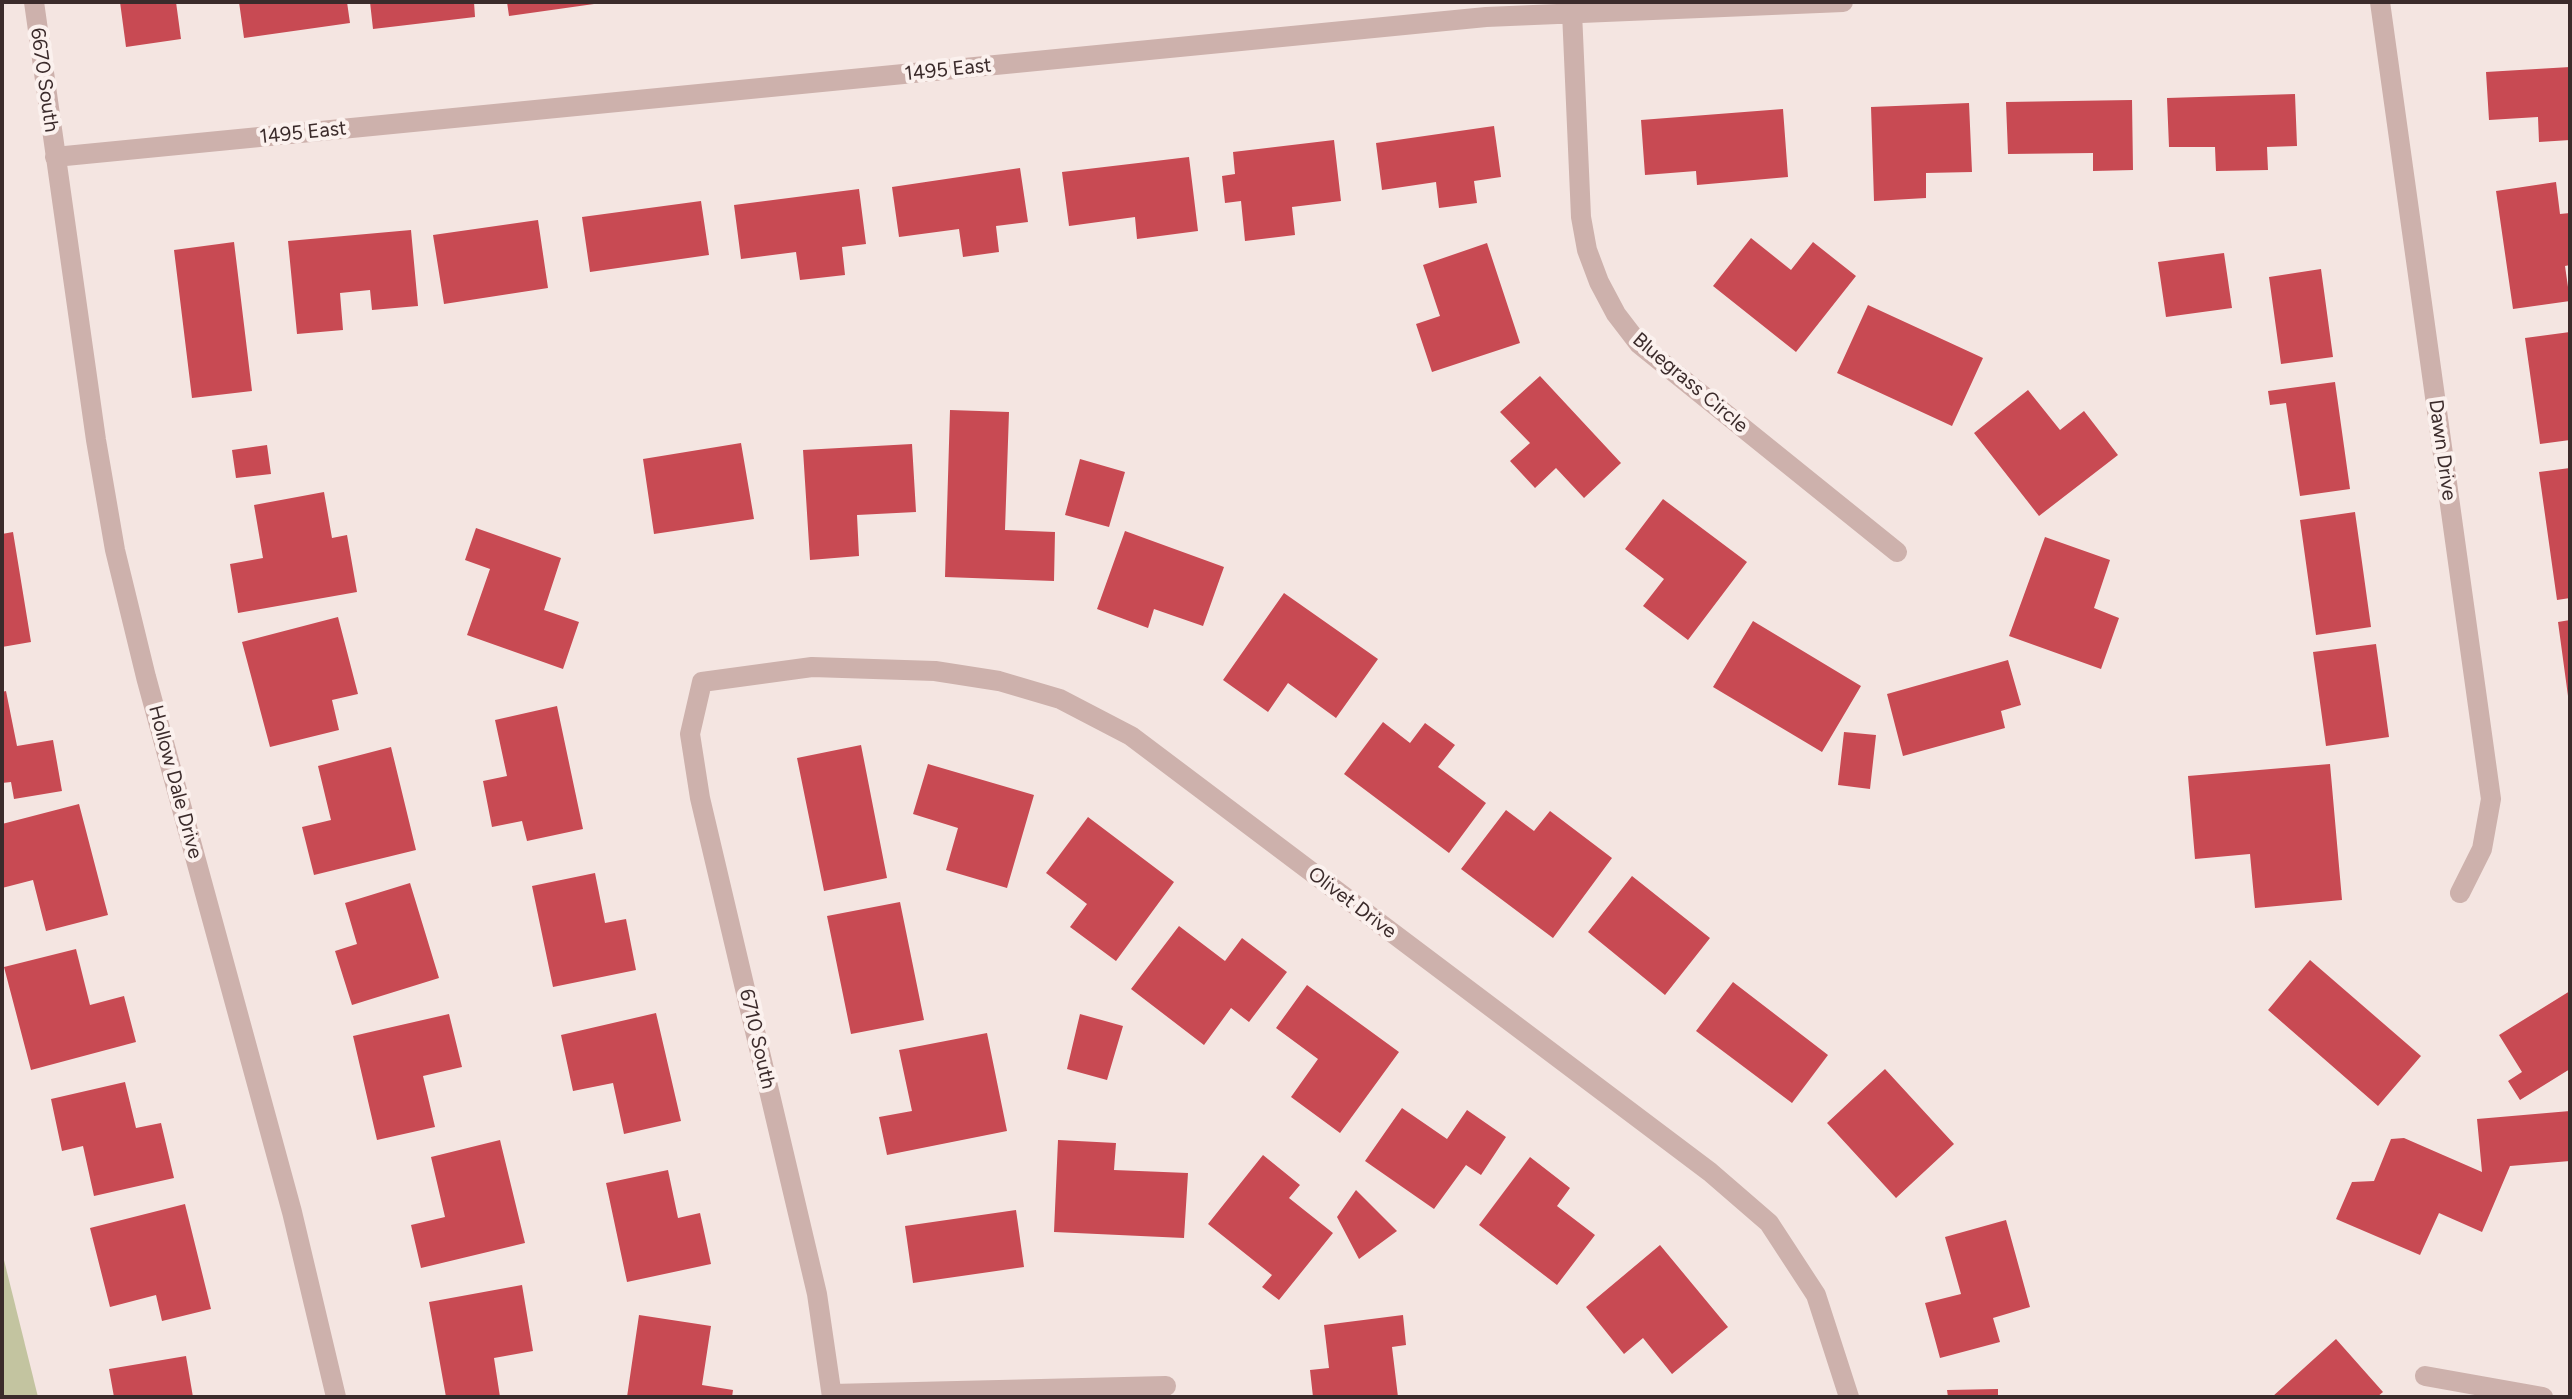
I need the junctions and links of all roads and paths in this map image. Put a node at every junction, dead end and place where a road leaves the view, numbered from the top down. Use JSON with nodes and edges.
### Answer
{"nodes":[{"id":1,"x":34,"y":2,"type":"edge"},
{"id":2,"x":1843,"y":2,"type":"edge"},
{"id":3,"x":2380,"y":2,"type":"edge"},
{"id":4,"x":1572,"y":12,"type":"junction"},
{"id":5,"x":55,"y":157,"type":"junction"},
{"id":6,"x":1897,"y":552,"type":"dead end"},
{"id":7,"x":702,"y":682,"type":"joint"},
{"id":8,"x":2460,"y":893,"type":"dead end"},
{"id":9,"x":2425,"y":1376,"type":"dead end"},
{"id":10,"x":1166,"y":1386,"type":"dead end"},
{"id":11,"x":832,"y":1396,"type":"edge"},
{"id":12,"x":336,"y":1397,"type":"edge"},
{"id":13,"x":1849,"y":1397,"type":"edge"},
{"id":14,"x":2543,"y":1397,"type":"edge"}],
"edges":[{"from":1,"to":5,"type":"street","name":"6670 South"},
{"from":2,"to":4,"type":"street","name":"1495 East"},
{"from":3,"to":8,"type":"street","name":"Dawn Drive"},
{"from":4,"to":5,"type":"street","name":"1495 East"},
{"from":4,"to":6,"type":"street","name":"Bluegrass Circle"},
{"from":5,"to":12,"type":"street","name":"Hollow Dale Drive"},
{"from":7,"to":11,"type":"street","name":"6710 South"},
{"from":7,"to":13,"type":"street","name":"Olivet Drive"},
{"from":9,"to":14,"type":"street"},
{"from":10,"to":11,"type":"street"}]}
